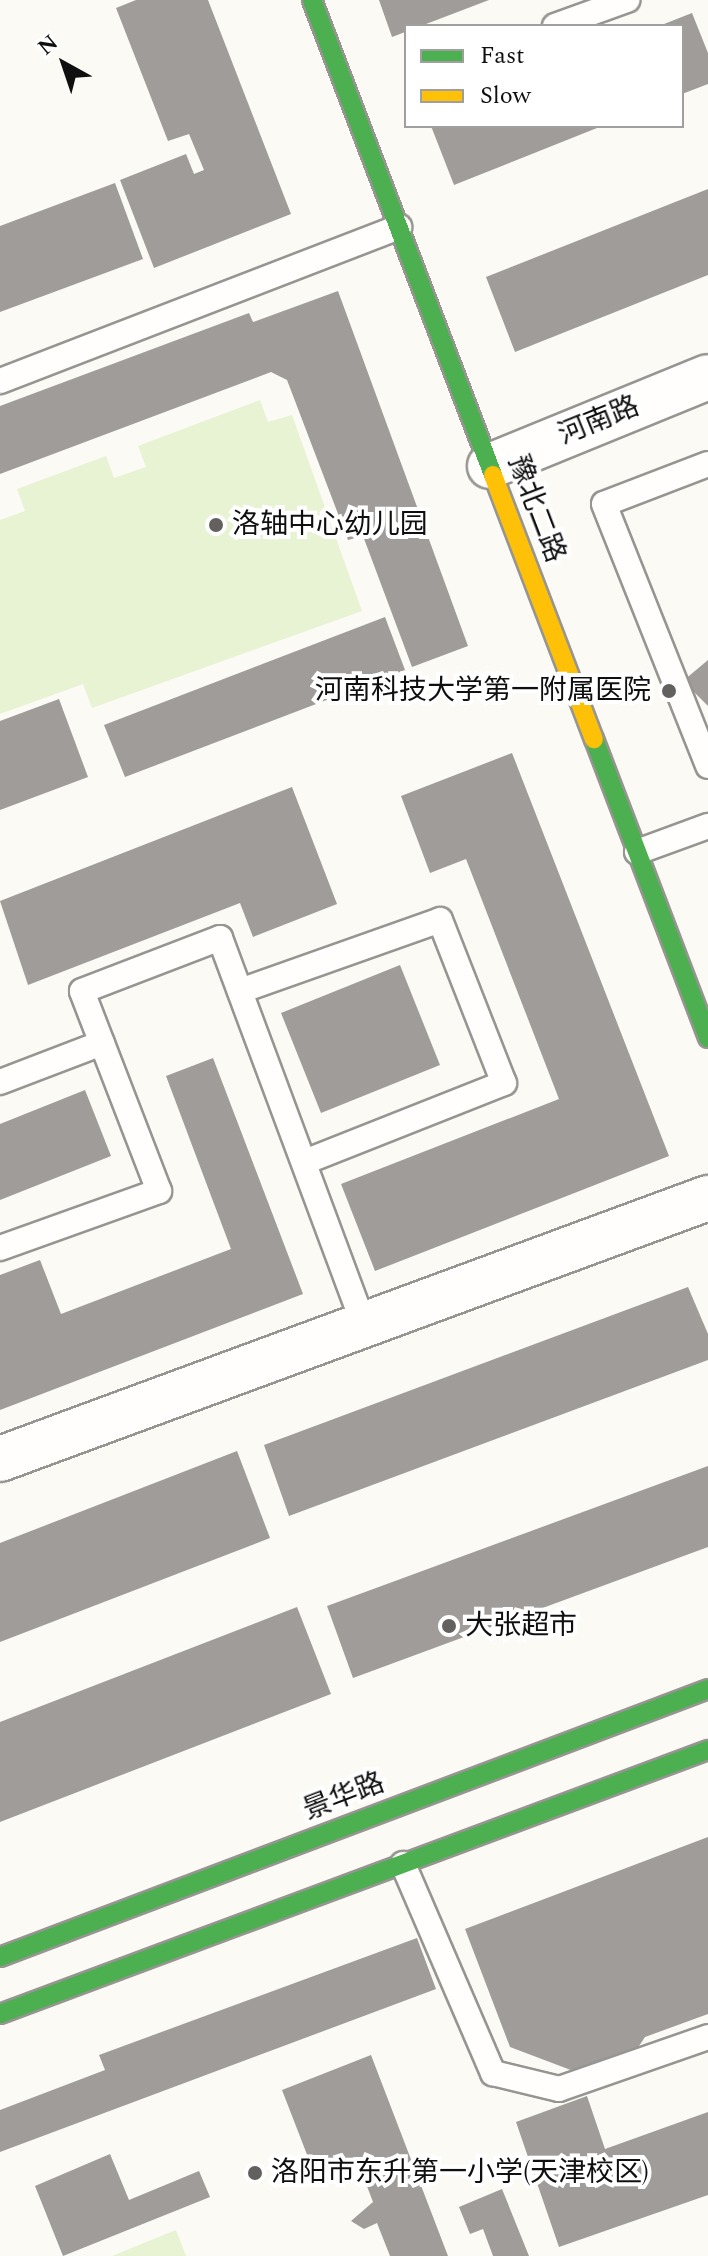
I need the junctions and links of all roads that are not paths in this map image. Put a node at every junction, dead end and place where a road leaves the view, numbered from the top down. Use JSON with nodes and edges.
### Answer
{"nodes":[{"id":1,"x":312,"y":0,"type":"edge"},
{"id":2,"x":627,"y":0,"type":"edge"},
{"id":3,"x":561,"y":24,"type":"edge"},
{"id":4,"x":399,"y":227,"type":"junction"},
{"id":5,"x":708,"y":377,"type":"edge"},
{"id":6,"x":0,"y":381,"type":"edge"},
{"id":7,"x":708,"y":464,"type":"edge"},
{"id":8,"x":490,"y":466,"type":"junction"},
{"id":9,"x":708,"y":766,"type":"edge"},
{"id":10,"x":708,"y":826,"type":"edge"},
{"id":11,"x":637,"y":852,"type":"junction"},
{"id":12,"x":240,"y":991,"type":"junction"},
{"id":13,"x":708,"y":1038,"type":"edge"},
{"id":14,"x":102,"y":1043,"type":"junction"},
{"id":15,"x":0,"y":1082,"type":"edge"},
{"id":16,"x":304,"y":1162,"type":"junction"},
{"id":17,"x":708,"y":1198,"type":"edge"},
{"id":18,"x":0,"y":1248,"type":"edge"},
{"id":19,"x":364,"y":1325,"type":"junction"},
{"id":20,"x":0,"y":1459,"type":"edge"},
{"id":21,"x":708,"y":1689,"type":"edge"},
{"id":22,"x":708,"y":1750,"type":"edge"},
{"id":23,"x":403,"y":1864,"type":"junction"},
{"id":24,"x":0,"y":1957,"type":"edge"},
{"id":25,"x":0,"y":2014,"type":"edge"},
{"id":26,"x":708,"y":2037,"type":"edge"}],
"edges":[{"from":1,"to":4,"type":"main road","name":"豫北二路"},
{"from":2,"to":3,"type":"lane"},
{"from":4,"to":6,"type":"lane"},
{"from":4,"to":8,"type":"main road","name":"豫北二路"},
{"from":5,"to":8,"type":"street","name":"河南路"},
{"from":7,"to":9,"type":"lane"},
{"from":8,"to":11,"type":"main road","name":"豫北二路"},
{"from":10,"to":11,"type":"lane"},
{"from":11,"to":13,"type":"main road","name":"豫北二路"},
{"from":12,"to":14,"type":"lane"},
{"from":12,"to":16,"type":"lane"},
{"from":12,"to":16,"type":"lane"},
{"from":14,"to":15,"type":"lane"},
{"from":14,"to":18,"type":"lane"},
{"from":16,"to":19,"type":"lane"},
{"from":17,"to":19,"type":"street"},
{"from":19,"to":20,"type":"street"},
{"from":21,"to":24,"type":"main road","name":"景华路"},
{"from":22,"to":23,"type":"main road"},
{"from":23,"to":25,"type":"main road"},
{"from":23,"to":26,"type":"lane"}]}
